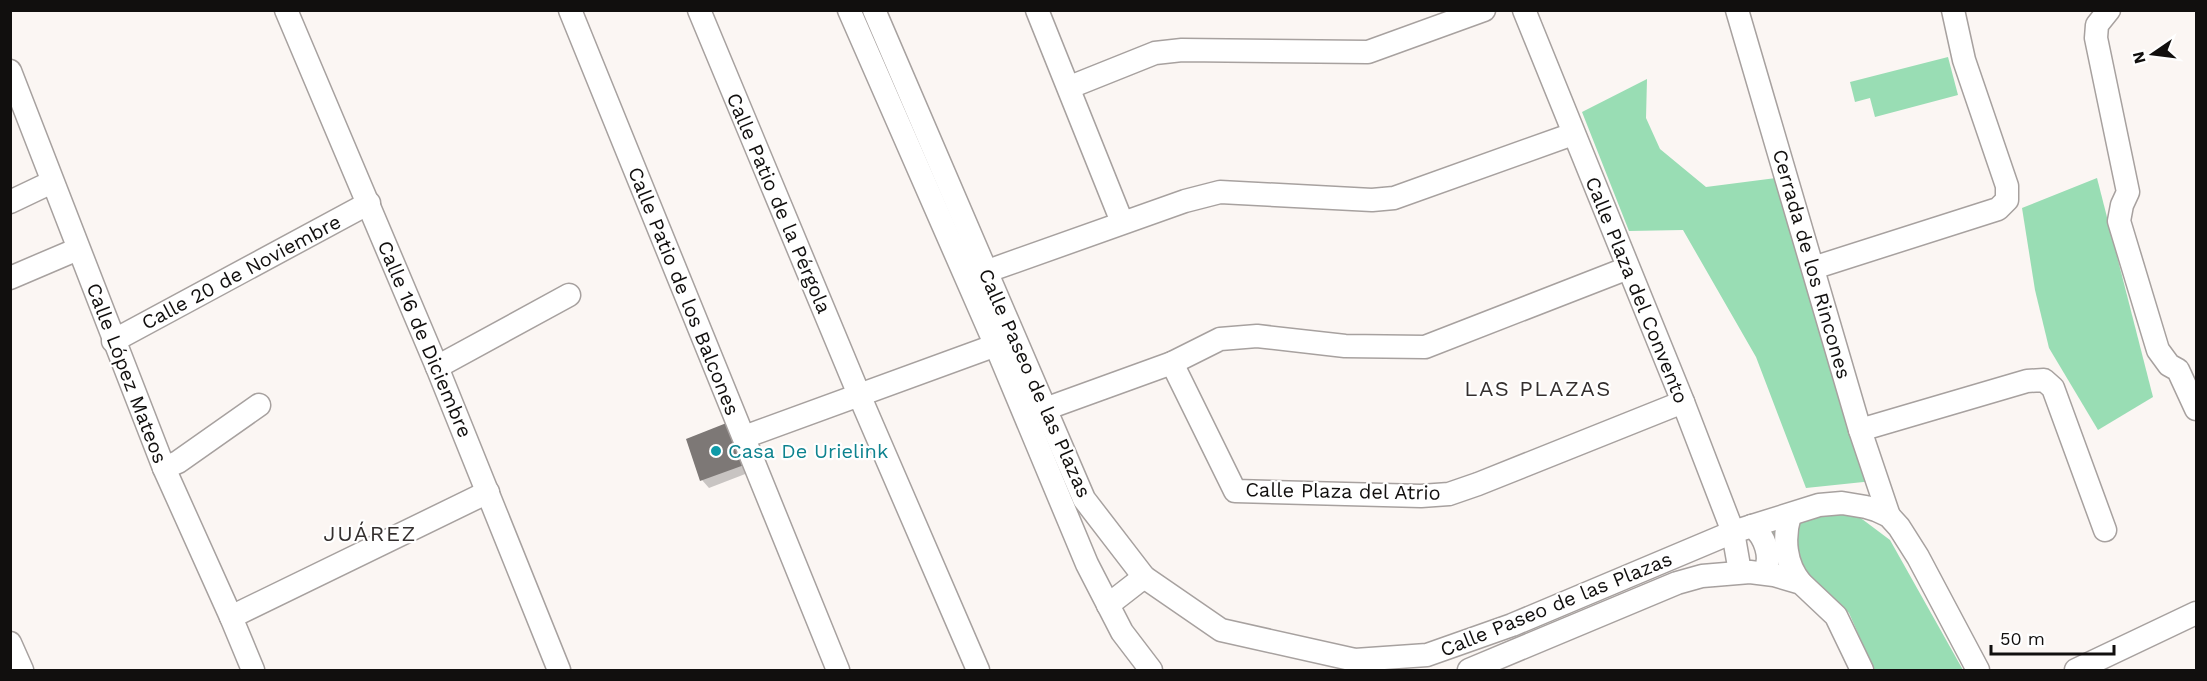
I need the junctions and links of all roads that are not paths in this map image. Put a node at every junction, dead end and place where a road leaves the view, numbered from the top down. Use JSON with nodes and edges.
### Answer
{"nodes":[{"id":1,"x":286,"y":10,"type":"edge"},
{"id":2,"x":570,"y":10,"type":"edge"},
{"id":3,"x":699,"y":10,"type":"edge"},
{"id":4,"x":849,"y":10,"type":"edge"},
{"id":5,"x":874,"y":10,"type":"edge"},
{"id":6,"x":1037,"y":10,"type":"edge"},
{"id":7,"x":1484,"y":10,"type":"edge"},
{"id":8,"x":1524,"y":10,"type":"edge"},
{"id":9,"x":1737,"y":10,"type":"edge"},
{"id":10,"x":1953,"y":10,"type":"edge"},
{"id":11,"x":2109,"y":10,"type":"edge"},
{"id":12,"x":10,"y":71,"type":"edge"},
{"id":13,"x":1070,"y":87,"type":"junction"},
{"id":14,"x":1573,"y":134,"type":"junction"},
{"id":15,"x":52,"y":182,"type":"junction"},
{"id":16,"x":10,"y":202,"type":"edge"},
{"id":17,"x":369,"y":203,"type":"junction"},
{"id":18,"x":1122,"y":222,"type":"junction"},
{"id":19,"x":78,"y":249,"type":"junction"},
{"id":20,"x":1628,"y":268,"type":"junction"},
{"id":21,"x":1813,"y":268,"type":"junction"},
{"id":22,"x":985,"y":272,"type":"junction"},
{"id":23,"x":10,"y":278,"type":"edge"},
{"id":24,"x":569,"y":295,"type":"dead end"},
{"id":25,"x":114,"y":341,"type":"junction"},
{"id":26,"x":1005,"y":342,"type":"junction"},
{"id":27,"x":1172,"y":363,"type":"junction"},
{"id":28,"x":437,"y":367,"type":"junction"},
{"id":29,"x":860,"y":396,"type":"junction"},
{"id":30,"x":1683,"y":402,"type":"junction"},
{"id":31,"x":259,"y":405,"type":"dead end"},
{"id":32,"x":2196,"y":409,"type":"edge"},
{"id":33,"x":1045,"y":410,"type":"junction"},
{"id":34,"x":1860,"y":430,"type":"junction"},
{"id":35,"x":744,"y":437,"type":"junction"},
{"id":36,"x":164,"y":468,"type":"junction"},
{"id":37,"x":488,"y":492,"type":"junction"},
{"id":38,"x":1790,"y":515,"type":"junction"},
{"id":39,"x":1889,"y":516,"type":"junction"},
{"id":40,"x":1743,"y":529,"type":"junction"},
{"id":41,"x":2105,"y":530,"type":"dead end"},
{"id":42,"x":1740,"y":572,"type":"junction"},
{"id":43,"x":1764,"y":573,"type":"junction"},
{"id":44,"x":1144,"y":577,"type":"junction"},
{"id":45,"x":1801,"y":583,"type":"junction"},
{"id":46,"x":1108,"y":605,"type":"junction"},
{"id":47,"x":2196,"y":613,"type":"edge"},
{"id":48,"x":231,"y":617,"type":"junction"},
{"id":49,"x":10,"y":643,"type":"edge"},
{"id":50,"x":1359,"y":665,"type":"edge"},
{"id":51,"x":22,"y":670,"type":"edge"},
{"id":52,"x":253,"y":670,"type":"edge"},
{"id":53,"x":559,"y":670,"type":"edge"},
{"id":54,"x":838,"y":670,"type":"edge"},
{"id":55,"x":978,"y":670,"type":"edge"},
{"id":56,"x":1150,"y":670,"type":"edge"},
{"id":57,"x":1469,"y":670,"type":"edge"},
{"id":58,"x":1862,"y":670,"type":"edge"},
{"id":59,"x":1978,"y":670,"type":"edge"},
{"id":60,"x":2076,"y":670,"type":"edge"}],
"edges":[{"from":1,"to":17,"type":"street","name":"Calle 16 de Diciembre"},
{"from":2,"to":35,"type":"street","name":"Calle Patio de los Balcones"},
{"from":3,"to":29,"type":"street","name":"Calle Patio de la Pérgola"},
{"from":4,"to":26,"type":"street","name":"Calle Paseo de las Plazas"},
{"from":5,"to":22,"type":"street","name":"Calle Paseo de las Plazas"},
{"from":6,"to":13,"type":"street"},
{"from":7,"to":13,"type":"street"},
{"from":8,"to":14,"type":"street","name":"Calle Plaza del Convento"},
{"from":9,"to":21,"type":"street","name":"Cerrada de los Rincones"},
{"from":10,"to":21,"type":"street"},
{"from":11,"to":32,"type":"street"},
{"from":12,"to":15,"type":"street","name":"Calle López Mateos"},
{"from":13,"to":18,"type":"street"},
{"from":14,"to":18,"type":"street"},
{"from":14,"to":20,"type":"street","name":"Calle Plaza del Convento"},
{"from":15,"to":16,"type":"street"},
{"from":15,"to":19,"type":"street","name":"Calle López Mateos"},
{"from":17,"to":25,"type":"street","name":"Calle 20 de Noviembre"},
{"from":17,"to":28,"type":"street","name":"Calle 16 de Diciembre"},
{"from":18,"to":22,"type":"street"},
{"from":19,"to":23,"type":"street"},
{"from":19,"to":25,"type":"street","name":"Calle López Mateos"},
{"from":20,"to":27,"type":"street"},
{"from":20,"to":30,"type":"street","name":"Calle Plaza del Convento"},
{"from":21,"to":34,"type":"street","name":"Cerrada de los Rincones"},
{"from":22,"to":26,"type":"street","name":"Calle Paseo de las Plazas"},
{"from":24,"to":28,"type":"street"},
{"from":25,"to":36,"type":"street","name":"Calle López Mateos"},
{"from":26,"to":29,"type":"street"},
{"from":26,"to":33,"type":"street","name":"Calle Paseo de las Plazas"},
{"from":26,"to":46,"type":"street","name":"Calle Paseo de las Plazas"},
{"from":27,"to":30,"type":"street","name":"Calle Plaza del Atrio"},
{"from":27,"to":33,"type":"street"},
{"from":28,"to":37,"type":"street","name":"Calle 16 de Diciembre"},
{"from":29,"to":35,"type":"street"},
{"from":29,"to":55,"type":"street","name":"Calle Patio de la Pérgola"},
{"from":30,"to":40,"type":"street","name":"Calle Plaza del Convento"},
{"from":31,"to":36,"type":"street"},
{"from":33,"to":44,"type":"street","name":"Calle Paseo de las Plazas"},
{"from":34,"to":39,"type":"street","name":"Cerrada de los Rincones"},
{"from":34,"to":41,"type":"street"},
{"from":35,"to":54,"type":"street","name":"Calle Patio de los Balcones"},
{"from":36,"to":48,"type":"street","name":"Calle López Mateos"},
{"from":37,"to":48,"type":"street"},
{"from":37,"to":53,"type":"street","name":"Calle 16 de Diciembre"},
{"from":38,"to":39,"type":"street","name":"Calle Paseo de las Plazas"},
{"from":38,"to":40,"type":"street","name":"Calle Paseo de las Plazas"},
{"from":38,"to":45,"type":"street"},
{"from":39,"to":59,"type":"street"},
{"from":40,"to":42,"type":"street","name":"Calle Plaza del Convento"},
{"from":40,"to":43,"type":"street"},
{"from":40,"to":50,"type":"street","name":"Calle Paseo de las Plazas"},
{"from":42,"to":43,"type":"street","name":"Calle Paseo de las Plazas"},
{"from":42,"to":57,"type":"street","name":"Calle Paseo de las Plazas"},
{"from":43,"to":45,"type":"street","name":"Calle Paseo de las Plazas"},
{"from":44,"to":46,"type":"street"},
{"from":44,"to":50,"type":"street","name":"Calle Paseo de las Plazas"},
{"from":45,"to":58,"type":"street","name":"Calle Paseo de las Plazas"},
{"from":46,"to":56,"type":"street","name":"Calle Paseo de las Plazas"},
{"from":47,"to":60,"type":"street"},
{"from":48,"to":52,"type":"street","name":"Calle López Mateos"},
{"from":49,"to":51,"type":"street"}]}
